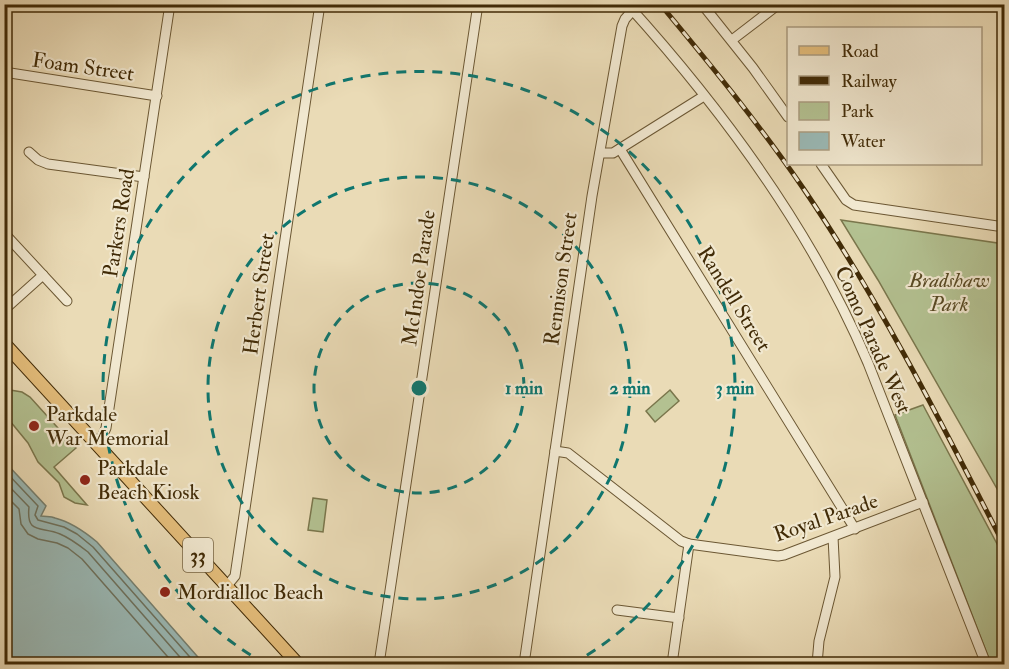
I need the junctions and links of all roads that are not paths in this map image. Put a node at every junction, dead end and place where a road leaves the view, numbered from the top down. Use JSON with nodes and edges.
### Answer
{"nodes":[{"id":1,"x":170,"y":4,"type":"edge"},
{"id":2,"x":320,"y":4,"type":"edge"},
{"id":3,"x":478,"y":4,"type":"edge"},
{"id":4,"x":702,"y":4,"type":"edge"},
{"id":5,"x":778,"y":4,"type":"edge"},
{"id":6,"x":630,"y":7,"type":"edge"},
{"id":7,"x":732,"y":40,"type":"junction"},
{"id":8,"x":4,"y":72,"type":"edge"},
{"id":9,"x":157,"y":96,"type":"junction"},
{"id":10,"x":704,"y":96,"type":"junction"},
{"id":11,"x":787,"y":114,"type":"edge"},
{"id":12,"x":620,"y":149,"type":"junction"},
{"id":13,"x":29,"y":152,"type":"dead end"},
{"id":14,"x":600,"y":153,"type":"junction"},
{"id":15,"x":822,"y":165,"type":"edge"},
{"id":16,"x":144,"y":177,"type":"junction"},
{"id":17,"x":1005,"y":227,"type":"edge"},
{"id":18,"x":4,"y":232,"type":"edge"},
{"id":19,"x":43,"y":275,"type":"junction"},
{"id":20,"x":67,"y":301,"type":"dead end"},
{"id":21,"x":4,"y":310,"type":"edge"},
{"id":22,"x":4,"y":343,"type":"edge"},
{"id":23,"x":98,"y":446,"type":"junction"},
{"id":24,"x":555,"y":451,"type":"junction"},
{"id":25,"x":923,"y":502,"type":"junction"},
{"id":26,"x":855,"y":529,"type":"junction"},
{"id":27,"x":832,"y":537,"type":"junction"},
{"id":28,"x":689,"y":544,"type":"junction"},
{"id":29,"x":226,"y":586,"type":"junction"},
{"id":30,"x":617,"y":610,"type":"dead end"},
{"id":31,"x":678,"y":618,"type":"junction"},
{"id":32,"x":298,"y":664,"type":"edge"},
{"id":33,"x":379,"y":664,"type":"edge"},
{"id":34,"x":524,"y":664,"type":"edge"},
{"id":35,"x":672,"y":664,"type":"edge"},
{"id":36,"x":817,"y":664,"type":"edge"},
{"id":37,"x":986,"y":664,"type":"edge"}],
"edges":[{"from":1,"to":9,"type":"street","name":"Parkers Road"},
{"from":2,"to":29,"type":"street","name":"Herbert Street"},
{"from":3,"to":33,"type":"street","name":"McIndoe Parade"},
{"from":4,"to":7,"type":"street"},
{"from":5,"to":7,"type":"street"},
{"from":6,"to":10,"type":"street","name":"Como Parade West"},
{"from":6,"to":14,"type":"street","name":"Rennison Street"},
{"from":7,"to":11,"type":"street"},
{"from":8,"to":9,"type":"street","name":"Foam Street"},
{"from":9,"to":16,"type":"street","name":"Parkers Road"},
{"from":10,"to":12,"type":"street"},
{"from":10,"to":25,"type":"street","name":"Como Parade West"},
{"from":12,"to":14,"type":"street"},
{"from":12,"to":26,"type":"street","name":"Randell Street"},
{"from":13,"to":16,"type":"street"},
{"from":14,"to":24,"type":"street","name":"Rennison Street"},
{"from":15,"to":17,"type":"street"},
{"from":16,"to":23,"type":"street","name":"Parkers Road"},
{"from":18,"to":19,"type":"street"},
{"from":19,"to":20,"type":"street"},
{"from":19,"to":21,"type":"street"},
{"from":22,"to":23,"type":"main road","number":"33"},
{"from":23,"to":29,"type":"main road","number":"33"},
{"from":24,"to":28,"type":"street","name":"Royal Parade"},
{"from":24,"to":34,"type":"street","name":"Rennison Street"},
{"from":25,"to":26,"type":"street","name":"Royal Parade"},
{"from":25,"to":37,"type":"street","name":"Como Parade West"},
{"from":26,"to":27,"type":"street","name":"Royal Parade"},
{"from":27,"to":28,"type":"street","name":"Royal Parade"},
{"from":27,"to":36,"type":"street"},
{"from":28,"to":31,"type":"street"},
{"from":29,"to":32,"type":"main road","number":"33"},
{"from":30,"to":31,"type":"street"},
{"from":31,"to":35,"type":"street"}]}
